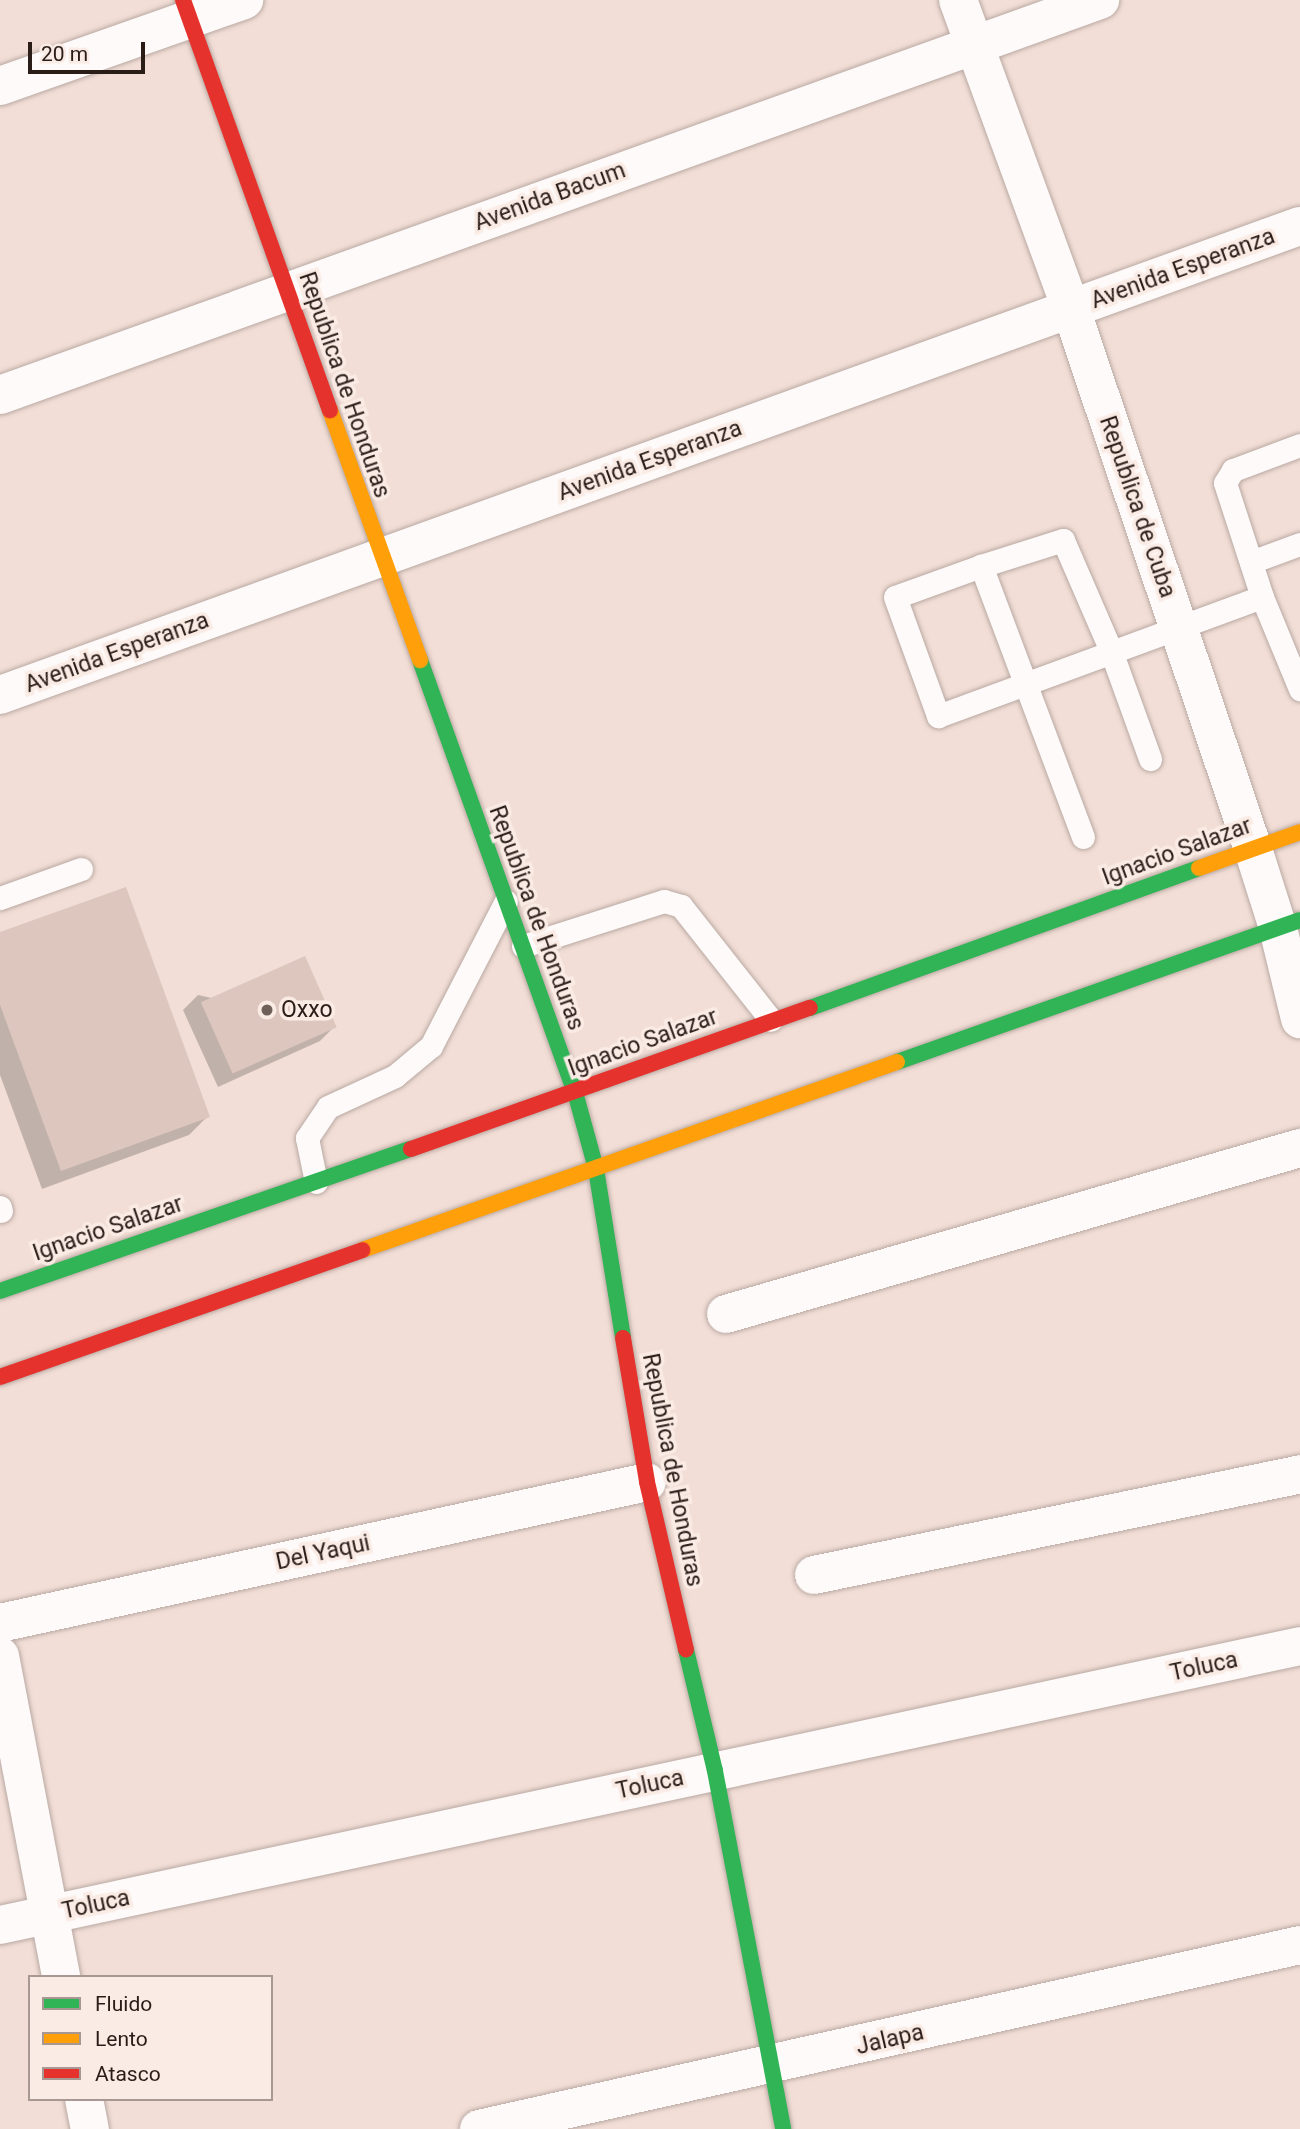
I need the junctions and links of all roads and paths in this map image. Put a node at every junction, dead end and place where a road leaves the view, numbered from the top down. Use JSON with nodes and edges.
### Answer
{"nodes":[{"id":1,"x":244,"y":0,"type":"edge"},
{"id":2,"x":958,"y":0,"type":"edge"},
{"id":3,"x":1100,"y":0,"type":"edge"},
{"id":4,"x":186,"y":9,"type":"edge"},
{"id":5,"x":974,"y":46,"type":"junction"},
{"id":6,"x":0,"y":86,"type":"edge"},
{"id":7,"x":1300,"y":226,"type":"edge"},
{"id":8,"x":288,"y":291,"type":"junction"},
{"id":9,"x":1071,"y":309,"type":"junction"},
{"id":10,"x":0,"y":395,"type":"edge"},
{"id":11,"x":1300,"y":445,"type":"edge"},
{"id":12,"x":1300,"y":544,"type":"edge"},
{"id":13,"x":381,"y":559,"type":"junction"},
{"id":14,"x":1251,"y":562,"type":"junction"},
{"id":15,"x":981,"y":566,"type":"junction"},
{"id":16,"x":1262,"y":597,"type":"junction"},
{"id":17,"x":1178,"y":626,"type":"junction"},
{"id":18,"x":1291,"y":643,"type":"edge"},
{"id":19,"x":1111,"y":651,"type":"junction"},
{"id":20,"x":1028,"y":683,"type":"junction"},
{"id":21,"x":1300,"y":689,"type":"edge"},
{"id":22,"x":0,"y":695,"type":"edge"},
{"id":23,"x":1150,"y":760,"type":"dead end"},
{"id":24,"x":1300,"y":832,"type":"edge"},
{"id":25,"x":1083,"y":837,"type":"dead end"},
{"id":26,"x":1253,"y":849,"type":"junction"},
{"id":27,"x":81,"y":870,"type":"dead end"},
{"id":28,"x":0,"y":898,"type":"edge"},
{"id":29,"x":506,"y":901,"type":"junction"},
{"id":30,"x":1289,"y":924,"type":"edge"},
{"id":31,"x":523,"y":946,"type":"junction"},
{"id":32,"x":1300,"y":1019,"type":"edge"},
{"id":33,"x":771,"y":1020,"type":"junction"},
{"id":34,"x":575,"y":1092,"type":"junction"},
{"id":35,"x":1300,"y":1148,"type":"edge"},
{"id":36,"x":596,"y":1169,"type":"junction"},
{"id":37,"x":316,"y":1182,"type":"junction"},
{"id":38,"x":0,"y":1291,"type":"edge"},
{"id":39,"x":726,"y":1314,"type":"dead end"},
{"id":40,"x":0,"y":1377,"type":"edge"},
{"id":41,"x":1300,"y":1474,"type":"edge"},
{"id":42,"x":647,"y":1482,"type":"junction"},
{"id":43,"x":814,"y":1575,"type":"dead end"},
{"id":44,"x":0,"y":1623,"type":"edge"},
{"id":45,"x":1300,"y":1646,"type":"edge"},
{"id":46,"x":0,"y":1656,"type":"edge"},
{"id":47,"x":715,"y":1771,"type":"junction"},
{"id":48,"x":49,"y":1915,"type":"junction"},
{"id":49,"x":0,"y":1926,"type":"edge"},
{"id":50,"x":1300,"y":1945,"type":"edge"},
{"id":51,"x":61,"y":1975,"type":"edge"},
{"id":52,"x":771,"y":2067,"type":"junction"},
{"id":53,"x":84,"y":2101,"type":"edge"},
{"id":54,"x":90,"y":2129,"type":"edge"},
{"id":55,"x":479,"y":2129,"type":"edge"},
{"id":56,"x":783,"y":2129,"type":"edge"}],
"edges":[{"from":1,"to":4,"type":"street"},
{"from":2,"to":5,"type":"street","name":"Republica de Cuba"},
{"from":3,"to":5,"type":"street","name":"Avenida Bacum"},
{"from":4,"to":6,"type":"street"},
{"from":4,"to":8,"type":"main road","name":"Republica de Honduras"},
{"from":5,"to":8,"type":"street","name":"Avenida Bacum"},
{"from":5,"to":9,"type":"street","name":"Republica de Cuba"},
{"from":7,"to":9,"type":"street","name":"Avenida Esperanza"},
{"from":8,"to":10,"type":"street","name":"Avenida Bacum"},
{"from":8,"to":13,"type":"main road","name":"Republica de Honduras"},
{"from":9,"to":13,"type":"street","name":"Avenida Esperanza"},
{"from":9,"to":17,"type":"street","name":"Republica de Cuba"},
{"from":11,"to":14,"type":"lane"},
{"from":12,"to":14,"type":"lane"},
{"from":13,"to":22,"type":"street","name":"Avenida Esperanza"},
{"from":13,"to":29,"type":"main road","name":"Republica de Honduras"},
{"from":14,"to":16,"type":"lane"},
{"from":15,"to":19,"type":"lane"},
{"from":15,"to":20,"type":"lane"},
{"from":15,"to":20,"type":"lane"},
{"from":16,"to":17,"type":"lane"},
{"from":16,"to":18,"type":"lane"},
{"from":17,"to":19,"type":"lane"},
{"from":17,"to":26,"type":"street","name":"Republica de Cuba"},
{"from":18,"to":21,"type":"lane"},
{"from":19,"to":20,"type":"lane"},
{"from":19,"to":23,"type":"lane"},
{"from":20,"to":25,"type":"lane"},
{"from":24,"to":26,"type":"main road","name":"Ignacio Salazar"},
{"from":26,"to":30,"type":"street","name":"Republica de Cuba"},
{"from":26,"to":33,"type":"main road","name":"Ignacio Salazar"},
{"from":27,"to":28,"type":"lane"},
{"from":29,"to":31,"type":"main road","name":"Republica de Honduras"},
{"from":29,"to":37,"type":"lane"},
{"from":30,"to":32,"type":"street","name":"Republica de Cuba"},
{"from":30,"to":36,"type":"main road"},
{"from":31,"to":33,"type":"lane"},
{"from":31,"to":34,"type":"main road","name":"Republica de Honduras"},
{"from":33,"to":34,"type":"main road","name":"Ignacio Salazar"},
{"from":34,"to":36,"type":"main road","name":"Republica de Honduras"},
{"from":34,"to":37,"type":"main road","name":"Ignacio Salazar"},
{"from":35,"to":39,"type":"street"},
{"from":36,"to":40,"type":"main road"},
{"from":36,"to":42,"type":"main road","name":"Republica de Honduras"},
{"from":37,"to":38,"type":"main road","name":"Ignacio Salazar"},
{"from":41,"to":43,"type":"street"},
{"from":42,"to":44,"type":"street","name":"Del Yaqui"},
{"from":42,"to":47,"type":"main road","name":"Republica de Honduras"},
{"from":45,"to":47,"type":"street","name":"Toluca"},
{"from":46,"to":48,"type":"street"},
{"from":47,"to":48,"type":"street","name":"Toluca"},
{"from":47,"to":52,"type":"main road","name":"Republica de Honduras"},
{"from":48,"to":49,"type":"street","name":"Toluca"},
{"from":48,"to":51,"type":"street"},
{"from":50,"to":52,"type":"street","name":"Jalapa"},
{"from":52,"to":55,"type":"street","name":"Jalapa"},
{"from":52,"to":56,"type":"main road","name":"Republica de Honduras"},
{"from":53,"to":54,"type":"street"}]}
